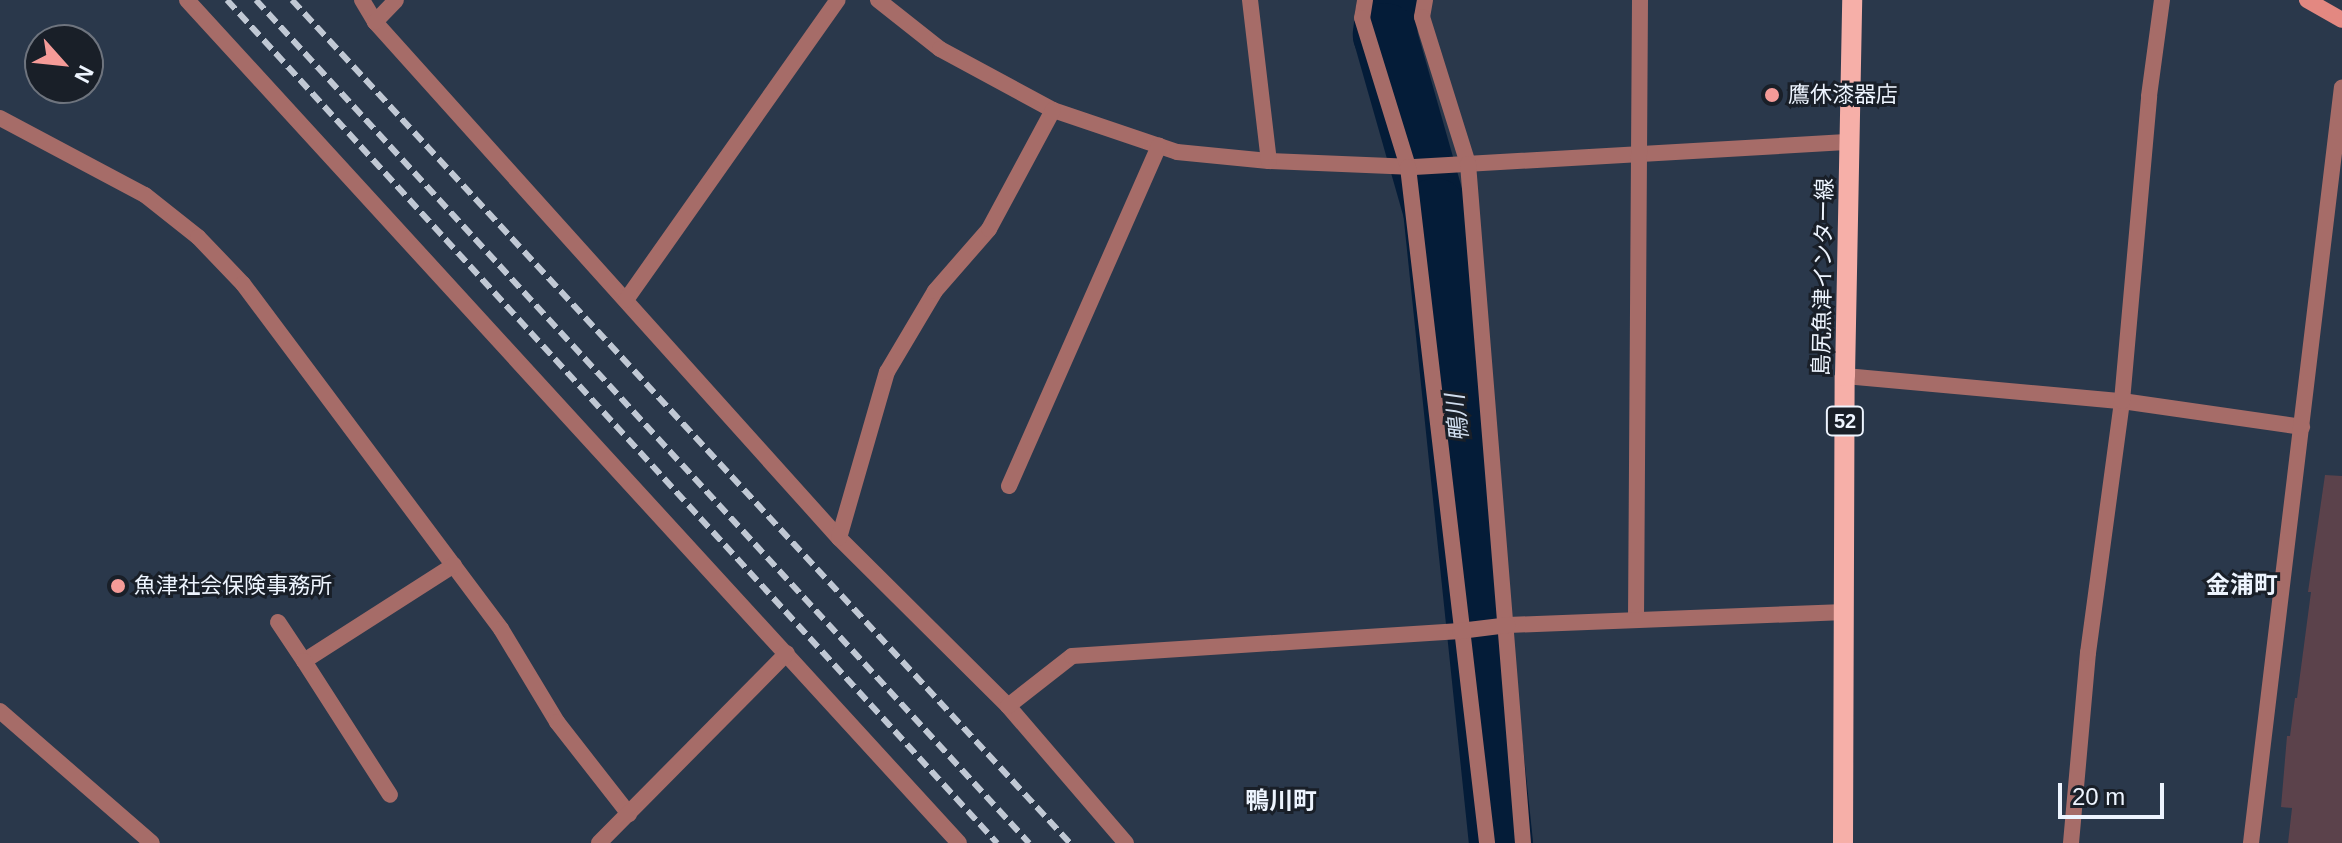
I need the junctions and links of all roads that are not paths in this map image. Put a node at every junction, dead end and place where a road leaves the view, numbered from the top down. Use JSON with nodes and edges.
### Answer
{"nodes":[{"id":1,"x":187,"y":0,"type":"edge"},
{"id":2,"x":362,"y":0,"type":"edge"},
{"id":3,"x":396,"y":0,"type":"edge"},
{"id":4,"x":838,"y":0,"type":"edge"},
{"id":5,"x":878,"y":0,"type":"edge"},
{"id":6,"x":1250,"y":0,"type":"edge"},
{"id":7,"x":1365,"y":0,"type":"edge"},
{"id":8,"x":1425,"y":0,"type":"edge"},
{"id":9,"x":1640,"y":0,"type":"edge"},
{"id":10,"x":1852,"y":0,"type":"edge"},
{"id":11,"x":2162,"y":0,"type":"edge"},
{"id":12,"x":2307,"y":0,"type":"edge"},
{"id":13,"x":2342,"y":20,"type":"edge"},
{"id":14,"x":375,"y":22,"type":"junction"},
{"id":15,"x":2342,"y":87,"type":"edge"},
{"id":16,"x":1053,"y":110,"type":"junction"},
{"id":17,"x":0,"y":118,"type":"edge"},
{"id":18,"x":1850,"y":142,"type":"junction"},
{"id":19,"x":1159,"y":146,"type":"junction"},
{"id":20,"x":1638,"y":154,"type":"junction"},
{"id":21,"x":1269,"y":161,"type":"junction"},
{"id":22,"x":1463,"y":164,"type":"junction"},
{"id":23,"x":1411,"y":167,"type":"junction"},
{"id":24,"x":626,"y":300,"type":"junction"},
{"id":25,"x":1845,"y":376,"type":"junction"},
{"id":26,"x":2122,"y":401,"type":"junction"},
{"id":27,"x":2302,"y":427,"type":"junction"},
{"id":28,"x":1009,"y":486,"type":"dead end"},
{"id":29,"x":839,"y":538,"type":"junction"},
{"id":30,"x":454,"y":565,"type":"junction"},
{"id":31,"x":1845,"y":612,"type":"junction"},
{"id":32,"x":1636,"y":620,"type":"junction"},
{"id":33,"x":278,"y":622,"type":"dead end"},
{"id":34,"x":787,"y":653,"type":"junction"},
{"id":35,"x":304,"y":661,"type":"junction"},
{"id":36,"x":1008,"y":706,"type":"junction"},
{"id":37,"x":0,"y":711,"type":"edge"},
{"id":38,"x":390,"y":795,"type":"dead end"},
{"id":39,"x":629,"y":814,"type":"junction"},
{"id":40,"x":152,"y":843,"type":"edge"},
{"id":41,"x":599,"y":843,"type":"edge"},
{"id":42,"x":959,"y":843,"type":"edge"},
{"id":43,"x":1126,"y":843,"type":"edge"},
{"id":44,"x":1487,"y":843,"type":"edge"},
{"id":45,"x":1523,"y":843,"type":"edge"},
{"id":46,"x":1843,"y":843,"type":"edge"},
{"id":47,"x":2071,"y":843,"type":"edge"},
{"id":48,"x":2251,"y":843,"type":"edge"}],
"edges":[{"from":1,"to":34,"type":"street"},
{"from":2,"to":14,"type":"street"},
{"from":3,"to":14,"type":"street"},
{"from":4,"to":24,"type":"street"},
{"from":5,"to":16,"type":"street"},
{"from":6,"to":21,"type":"street"},
{"from":7,"to":23,"type":"street"},
{"from":8,"to":22,"type":"street"},
{"from":9,"to":20,"type":"street"},
{"from":10,"to":18,"type":"main road","name":"島尻魚津インター線","number":"52"},
{"from":11,"to":26,"type":"street"},
{"from":12,"to":13,"type":"street"},
{"from":14,"to":24,"type":"street"},
{"from":15,"to":27,"type":"street"},
{"from":16,"to":19,"type":"street"},
{"from":16,"to":29,"type":"street"},
{"from":17,"to":30,"type":"street"},
{"from":18,"to":20,"type":"street"},
{"from":18,"to":25,"type":"main road","name":"島尻魚津インター線","number":"52"},
{"from":19,"to":21,"type":"street"},
{"from":19,"to":28,"type":"street"},
{"from":20,"to":22,"type":"street"},
{"from":20,"to":32,"type":"street"},
{"from":21,"to":23,"type":"street"},
{"from":22,"to":23,"type":"street"},
{"from":22,"to":45,"type":"street"},
{"from":23,"to":44,"type":"street"},
{"from":24,"to":29,"type":"street"},
{"from":25,"to":26,"type":"street"},
{"from":25,"to":31,"type":"main road","name":"島尻魚津インター線","number":"52"},
{"from":26,"to":27,"type":"street"},
{"from":26,"to":47,"type":"street"},
{"from":27,"to":48,"type":"street"},
{"from":29,"to":36,"type":"street"},
{"from":30,"to":35,"type":"street"},
{"from":30,"to":39,"type":"street"},
{"from":31,"to":32,"type":"street"},
{"from":31,"to":46,"type":"main road","name":"島尻魚津インター線","number":"52"},
{"from":32,"to":36,"type":"street","bridge":true},
{"from":33,"to":35,"type":"street"},
{"from":34,"to":39,"type":"street"},
{"from":34,"to":42,"type":"street"},
{"from":35,"to":38,"type":"street"},
{"from":36,"to":43,"type":"street"},
{"from":37,"to":40,"type":"street"},
{"from":39,"to":41,"type":"street"}]}
